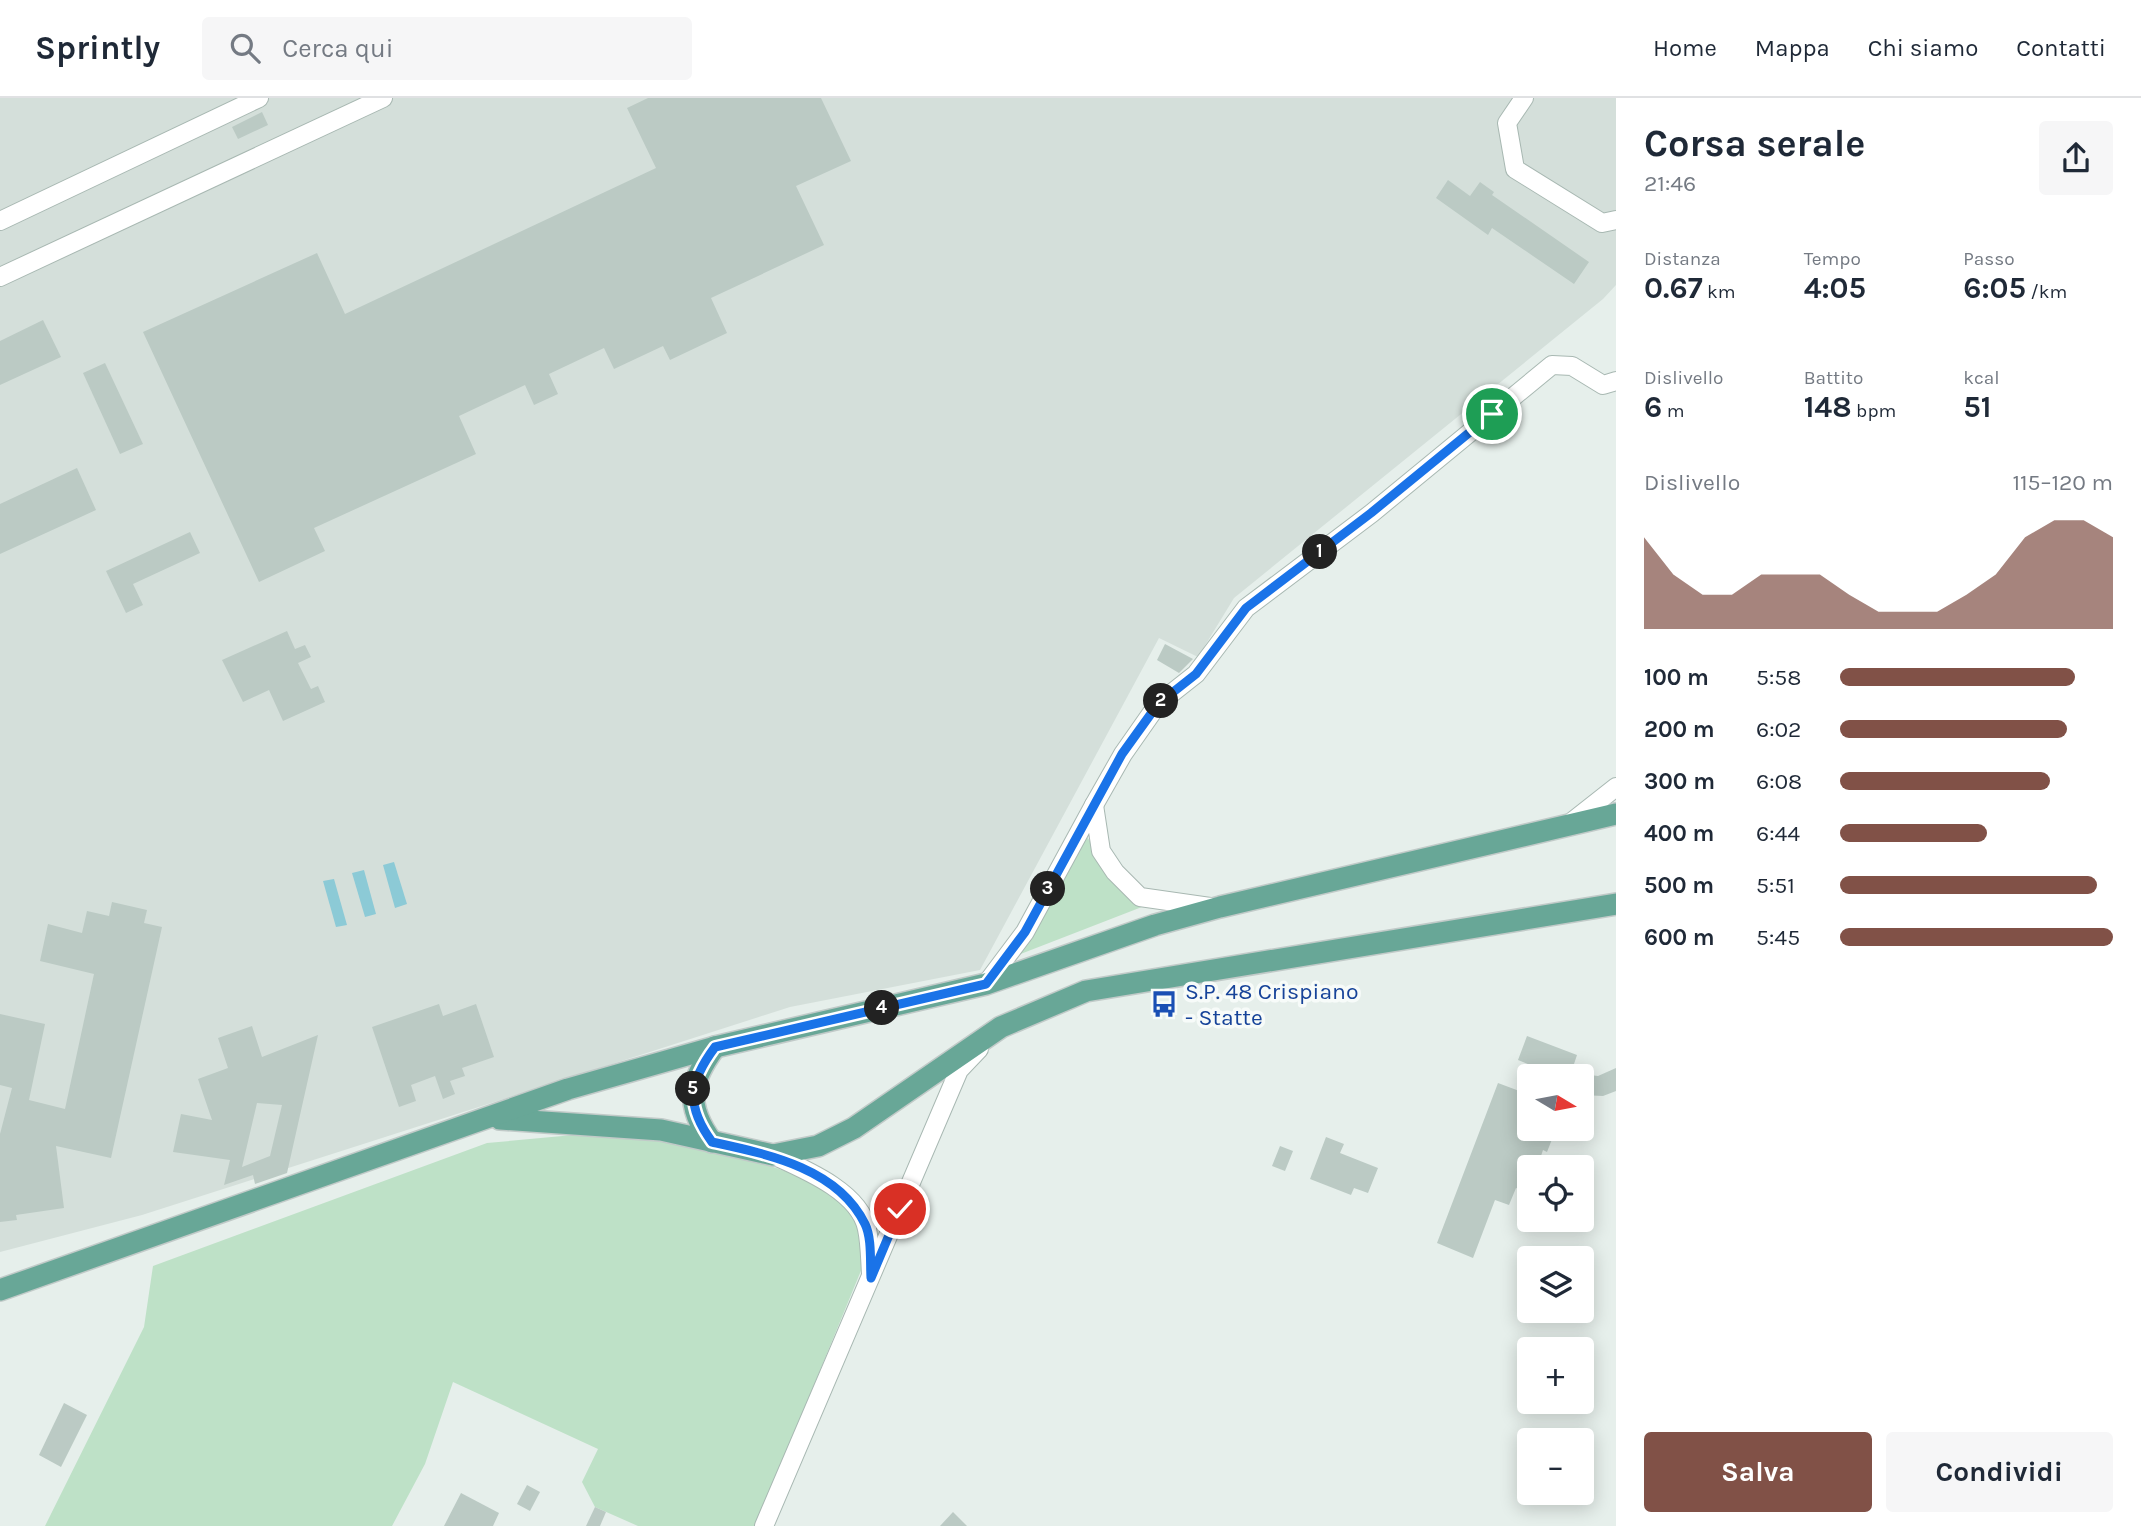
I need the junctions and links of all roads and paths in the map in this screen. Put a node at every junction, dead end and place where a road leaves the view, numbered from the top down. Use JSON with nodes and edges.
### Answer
{"nodes":[{"id":1,"x":259,"y":98,"type":"edge"},
{"id":2,"x":383,"y":98,"type":"edge"},
{"id":3,"x":1524,"y":98,"type":"edge"},
{"id":4,"x":1616,"y":220,"type":"edge"},
{"id":5,"x":0,"y":221,"type":"edge"},
{"id":6,"x":0,"y":277,"type":"edge"},
{"id":7,"x":1616,"y":381,"type":"edge"},
{"id":8,"x":1616,"y":787,"type":"edge"},
{"id":9,"x":1094,"y":805,"type":"junction"},
{"id":10,"x":1616,"y":814,"type":"edge"},
{"id":11,"x":1569,"y":825,"type":"junction"},
{"id":12,"x":1616,"y":904,"type":"edge"},
{"id":13,"x":1220,"y":907,"type":"junction"},
{"id":14,"x":986,"y":984,"type":"junction"},
{"id":15,"x":1001,"y":1027,"type":"junction"},
{"id":16,"x":715,"y":1047,"type":"junction"},
{"id":17,"x":492,"y":1119,"type":"junction"},
{"id":18,"x":712,"y":1142,"type":"junction"},
{"id":19,"x":773,"y":1155,"type":"junction"},
{"id":20,"x":871,"y":1278,"type":"junction"},
{"id":21,"x":0,"y":1290,"type":"edge"},
{"id":22,"x":764,"y":1526,"type":"edge"}],
"edges":[{"from":1,"to":5,"type":"street"},
{"from":2,"to":6,"type":"street"},
{"from":3,"to":4,"type":"street"},
{"from":7,"to":9,"type":"street"},
{"from":8,"to":11,"type":"street"},
{"from":9,"to":13,"type":"street"},
{"from":9,"to":14,"type":"street"},
{"from":10,"to":11,"type":"main road"},
{"from":11,"to":13,"type":"main road"},
{"from":12,"to":15,"type":"main road"},
{"from":13,"to":14,"type":"main road"},
{"from":14,"to":16,"type":"main road"},
{"from":15,"to":19,"type":"main road"},
{"from":15,"to":20,"type":"street"},
{"from":16,"to":17,"type":"main road"},
{"from":16,"to":18,"type":"main road"},
{"from":17,"to":18,"type":"main road"},
{"from":17,"to":21,"type":"main road"},
{"from":18,"to":19,"type":"main road"},
{"from":19,"to":20,"type":"street"},
{"from":20,"to":22,"type":"street"}]}
